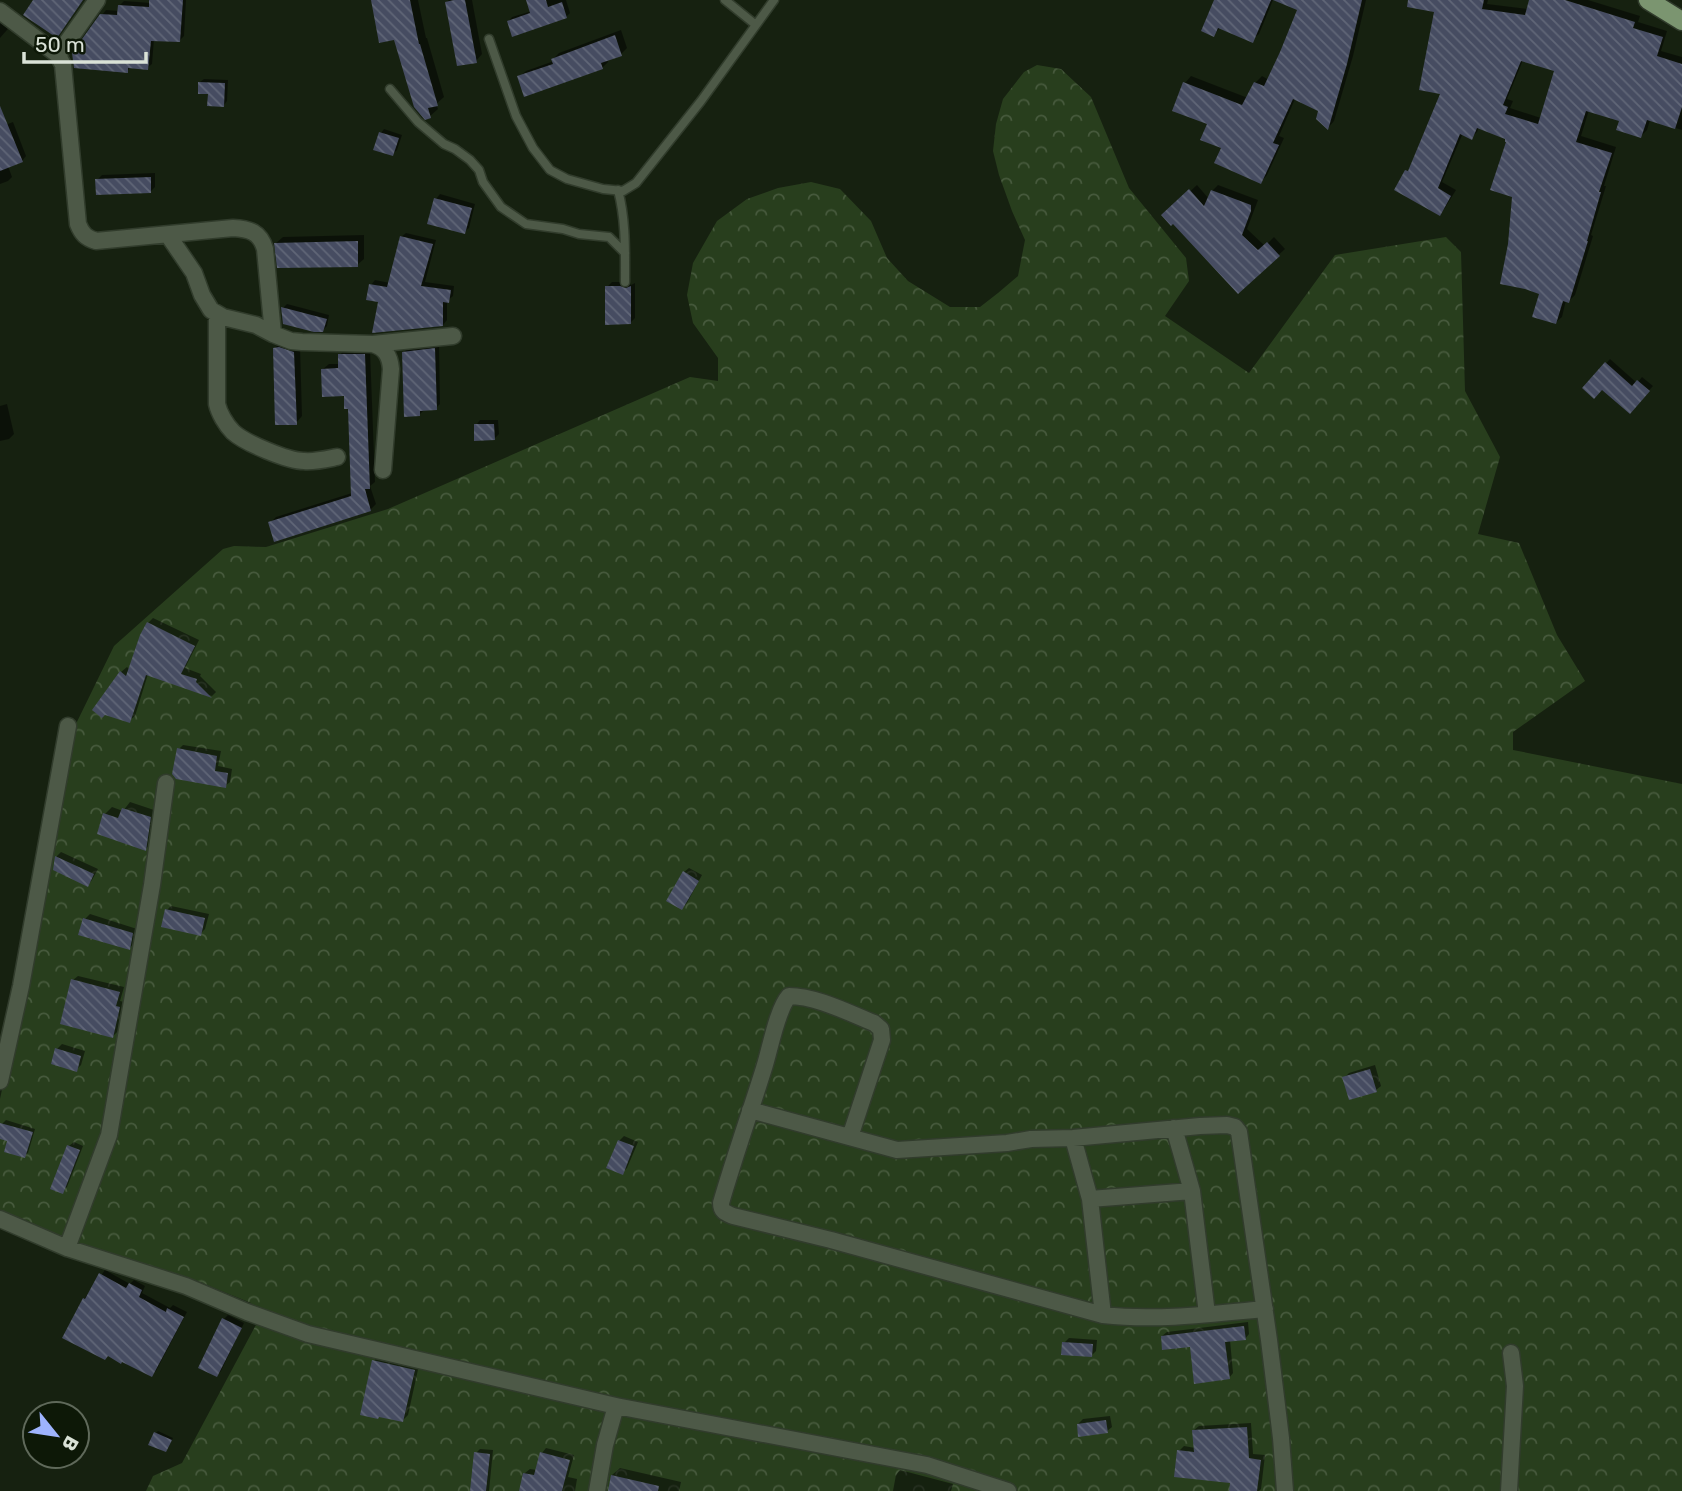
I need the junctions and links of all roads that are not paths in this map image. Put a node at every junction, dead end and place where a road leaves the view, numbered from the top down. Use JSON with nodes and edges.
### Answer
{"nodes":[{"id":1,"x":97,"y":0,"type":"edge"},
{"id":2,"x":725,"y":0,"type":"edge"},
{"id":3,"x":774,"y":0,"type":"edge"},
{"id":4,"x":1648,"y":0,"type":"edge"},
{"id":5,"x":0,"y":10,"type":"edge"},
{"id":6,"x":1682,"y":21,"type":"edge"},
{"id":7,"x":756,"y":25,"type":"junction"},
{"id":8,"x":489,"y":39,"type":"dead end"},
{"id":9,"x":58,"y":55,"type":"junction"},
{"id":10,"x":390,"y":89,"type":"dead end"},
{"id":11,"x":618,"y":190,"type":"junction"},
{"id":12,"x":168,"y":235,"type":"junction"},
{"id":13,"x":625,"y":253,"type":"junction"},
{"id":14,"x":625,"y":282,"type":"dead end"},
{"id":15,"x":216,"y":315,"type":"junction"},
{"id":16,"x":273,"y":334,"type":"junction"},
{"id":17,"x":453,"y":335,"type":"dead end"},
{"id":18,"x":373,"y":344,"type":"junction"},
{"id":19,"x":337,"y":457,"type":"dead end"},
{"id":20,"x":383,"y":470,"type":"dead end"},
{"id":21,"x":68,"y":726,"type":"dead end"},
{"id":22,"x":166,"y":783,"type":"dead end"},
{"id":23,"x":0,"y":1081,"type":"edge"},
{"id":24,"x":750,"y":1110,"type":"junction"},
{"id":25,"x":1174,"y":1128,"type":"junction"},
{"id":26,"x":850,"y":1137,"type":"junction"},
{"id":27,"x":1073,"y":1138,"type":"junction"},
{"id":28,"x":1192,"y":1191,"type":"junction"},
{"id":29,"x":1090,"y":1199,"type":"junction"},
{"id":30,"x":0,"y":1219,"type":"edge"},
{"id":31,"x":66,"y":1248,"type":"junction"},
{"id":32,"x":1265,"y":1309,"type":"junction"},
{"id":33,"x":1207,"y":1314,"type":"junction"},
{"id":34,"x":1103,"y":1315,"type":"junction"},
{"id":35,"x":1511,"y":1353,"type":"dead end"},
{"id":36,"x":616,"y":1406,"type":"junction"},
{"id":37,"x":597,"y":1491,"type":"edge"},
{"id":38,"x":1009,"y":1491,"type":"edge"},
{"id":39,"x":1285,"y":1491,"type":"edge"},
{"id":40,"x":1509,"y":1491,"type":"edge"}],
"edges":[{"from":1,"to":9,"type":"street"},
{"from":2,"to":7,"type":"lane"},
{"from":3,"to":7,"type":"lane"},
{"from":4,"to":6,"type":"main road"},
{"from":5,"to":9,"type":"street"},
{"from":7,"to":11,"type":"lane"},
{"from":8,"to":11,"type":"lane"},
{"from":9,"to":12,"type":"street"},
{"from":10,"to":13,"type":"lane"},
{"from":11,"to":13,"type":"lane"},
{"from":12,"to":15,"type":"street"},
{"from":12,"to":16,"type":"street"},
{"from":13,"to":14,"type":"lane"},
{"from":15,"to":16,"type":"street"},
{"from":15,"to":19,"type":"street"},
{"from":16,"to":18,"type":"street"},
{"from":17,"to":18,"type":"street"},
{"from":18,"to":20,"type":"street"},
{"from":21,"to":23,"type":"street"},
{"from":22,"to":31,"type":"street"},
{"from":24,"to":26,"type":"street"},
{"from":24,"to":26,"type":"street"},
{"from":24,"to":34,"type":"street"},
{"from":25,"to":27,"type":"street"},
{"from":25,"to":28,"type":"street"},
{"from":25,"to":32,"type":"street"},
{"from":26,"to":27,"type":"street"},
{"from":27,"to":29,"type":"street"},
{"from":28,"to":29,"type":"street"},
{"from":28,"to":33,"type":"street"},
{"from":29,"to":34,"type":"street"},
{"from":30,"to":31,"type":"street"},
{"from":31,"to":36,"type":"street"},
{"from":32,"to":33,"type":"street"},
{"from":32,"to":39,"type":"street"},
{"from":33,"to":34,"type":"street"},
{"from":35,"to":40,"type":"street"},
{"from":36,"to":37,"type":"street"},
{"from":36,"to":38,"type":"street"}]}
